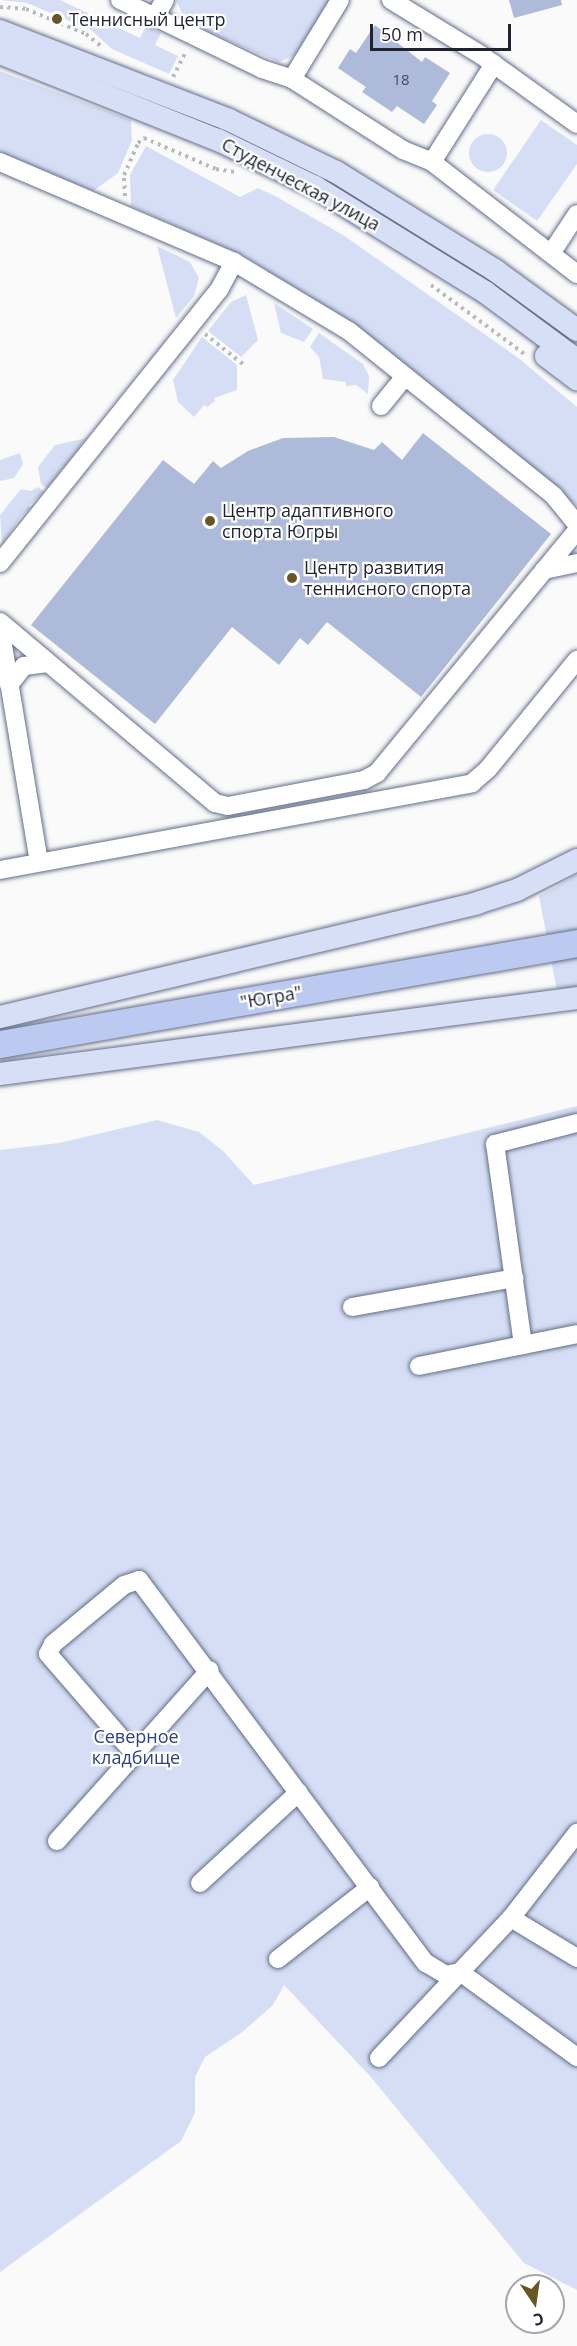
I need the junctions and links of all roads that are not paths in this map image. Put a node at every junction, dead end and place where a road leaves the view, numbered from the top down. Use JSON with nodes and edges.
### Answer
{"nodes":[{"id":1,"x":120,"y":0,"type":"edge"},
{"id":2,"x":165,"y":0,"type":"edge"},
{"id":3,"x":340,"y":0,"type":"edge"},
{"id":4,"x":391,"y":0,"type":"edge"},
{"id":5,"x":154,"y":18,"type":"junction"},
{"id":6,"x":0,"y":31,"type":"edge"},
{"id":7,"x":0,"y":53,"type":"edge"},
{"id":8,"x":494,"y":64,"type":"junction"},
{"id":9,"x":292,"y":79,"type":"junction"},
{"id":10,"x":577,"y":124,"type":"edge"},
{"id":11,"x":0,"y":162,"type":"edge"},
{"id":12,"x":432,"y":162,"type":"junction"},
{"id":13,"x":315,"y":186,"type":"junction"},
{"id":14,"x":577,"y":214,"type":"edge"},
{"id":15,"x":552,"y":252,"type":"junction"},
{"id":16,"x":234,"y":262,"type":"junction"},
{"id":17,"x":577,"y":274,"type":"edge"},
{"id":18,"x":577,"y":330,"type":"edge"},
{"id":19,"x":577,"y":360,"type":"edge"},
{"id":20,"x":405,"y":376,"type":"junction"},
{"id":21,"x":577,"y":379,"type":"edge"},
{"id":22,"x":381,"y":406,"type":"dead end"},
{"id":23,"x":577,"y":524,"type":"edge"},
{"id":24,"x":577,"y":530,"type":"edge"},
{"id":25,"x":0,"y":563,"type":"edge"},
{"id":26,"x":577,"y":564,"type":"edge"},
{"id":27,"x":544,"y":570,"type":"junction"},
{"id":28,"x":0,"y":622,"type":"edge"},
{"id":29,"x":0,"y":627,"type":"edge"},
{"id":30,"x":577,"y":660,"type":"edge"},
{"id":31,"x":48,"y":663,"type":"junction"},
{"id":32,"x":9,"y":685,"type":"junction"},
{"id":33,"x":577,"y":860,"type":"edge"},
{"id":34,"x":39,"y":862,"type":"junction"},
{"id":35,"x":0,"y":870,"type":"edge"},
{"id":36,"x":577,"y":943,"type":"edge"},
{"id":37,"x":577,"y":998,"type":"edge"},
{"id":38,"x":0,"y":1017,"type":"edge"},
{"id":39,"x":0,"y":1044,"type":"edge"},
{"id":40,"x":0,"y":1074,"type":"edge"},
{"id":41,"x":577,"y":1123,"type":"edge"},
{"id":42,"x":514,"y":1278,"type":"junction"},
{"id":43,"x":352,"y":1307,"type":"dead end"},
{"id":44,"x":577,"y":1334,"type":"edge"},
{"id":45,"x":523,"y":1345,"type":"junction"},
{"id":46,"x":419,"y":1366,"type":"dead end"},
{"id":47,"x":210,"y":1670,"type":"junction"},
{"id":48,"x":133,"y":1752,"type":"junction"},
{"id":49,"x":299,"y":1792,"type":"junction"},
{"id":50,"x":577,"y":1833,"type":"edge"},
{"id":51,"x":57,"y":1840,"type":"dead end"},
{"id":52,"x":200,"y":1883,"type":"dead end"},
{"id":53,"x":370,"y":1887,"type":"junction"},
{"id":54,"x":511,"y":1918,"type":"junction"},
{"id":55,"x":577,"y":1958,"type":"edge"},
{"id":56,"x":278,"y":1959,"type":"dead end"},
{"id":57,"x":460,"y":1972,"type":"junction"},
{"id":58,"x":577,"y":2057,"type":"edge"},
{"id":59,"x":379,"y":2058,"type":"dead end"}],
"edges":[{"from":1,"to":5,"type":"street"},
{"from":2,"to":5,"type":"street"},
{"from":3,"to":9,"type":"street"},
{"from":4,"to":8,"type":"street"},
{"from":5,"to":9,"type":"street"},
{"from":6,"to":18,"type":"main road","name":"Студенческая улица"},
{"from":7,"to":13,"type":"main road","name":"Студенческая улица"},
{"from":8,"to":10,"type":"street"},
{"from":8,"to":12,"type":"street"},
{"from":9,"to":12,"type":"street"},
{"from":11,"to":16,"type":"street"},
{"from":12,"to":15,"type":"street"},
{"from":13,"to":19,"type":"main road","name":"Студенческая улица"},
{"from":13,"to":21,"type":"main road"},
{"from":14,"to":15,"type":"street"},
{"from":15,"to":17,"type":"street"},
{"from":16,"to":20,"type":"street"},
{"from":16,"to":25,"type":"street"},
{"from":20,"to":22,"type":"street"},
{"from":20,"to":23,"type":"street"},
{"from":24,"to":27,"type":"street"},
{"from":26,"to":27,"type":"street"},
{"from":27,"to":31,"type":"street"},
{"from":28,"to":31,"type":"street"},
{"from":29,"to":32,"type":"street"},
{"from":30,"to":34,"type":"street"},
{"from":31,"to":32,"type":"street"},
{"from":32,"to":34,"type":"street"},
{"from":33,"to":38,"type":"main road"},
{"from":34,"to":35,"type":"street"},
{"from":36,"to":39,"type":"highway","name":"\"Югра\""},
{"from":37,"to":40,"type":"main road"},
{"from":41,"to":42,"type":"street"},
{"from":42,"to":43,"type":"street"},
{"from":42,"to":45,"type":"street"},
{"from":44,"to":45,"type":"street"},
{"from":45,"to":46,"type":"street"},
{"from":47,"to":48,"type":"street"},
{"from":47,"to":48,"type":"street"},
{"from":47,"to":49,"type":"street"},
{"from":48,"to":51,"type":"street"},
{"from":49,"to":52,"type":"street"},
{"from":49,"to":53,"type":"street"},
{"from":50,"to":54,"type":"street"},
{"from":53,"to":56,"type":"street"},
{"from":53,"to":57,"type":"street"},
{"from":54,"to":55,"type":"street"},
{"from":54,"to":57,"type":"street"},
{"from":57,"to":58,"type":"street"},
{"from":57,"to":59,"type":"street"}]}
